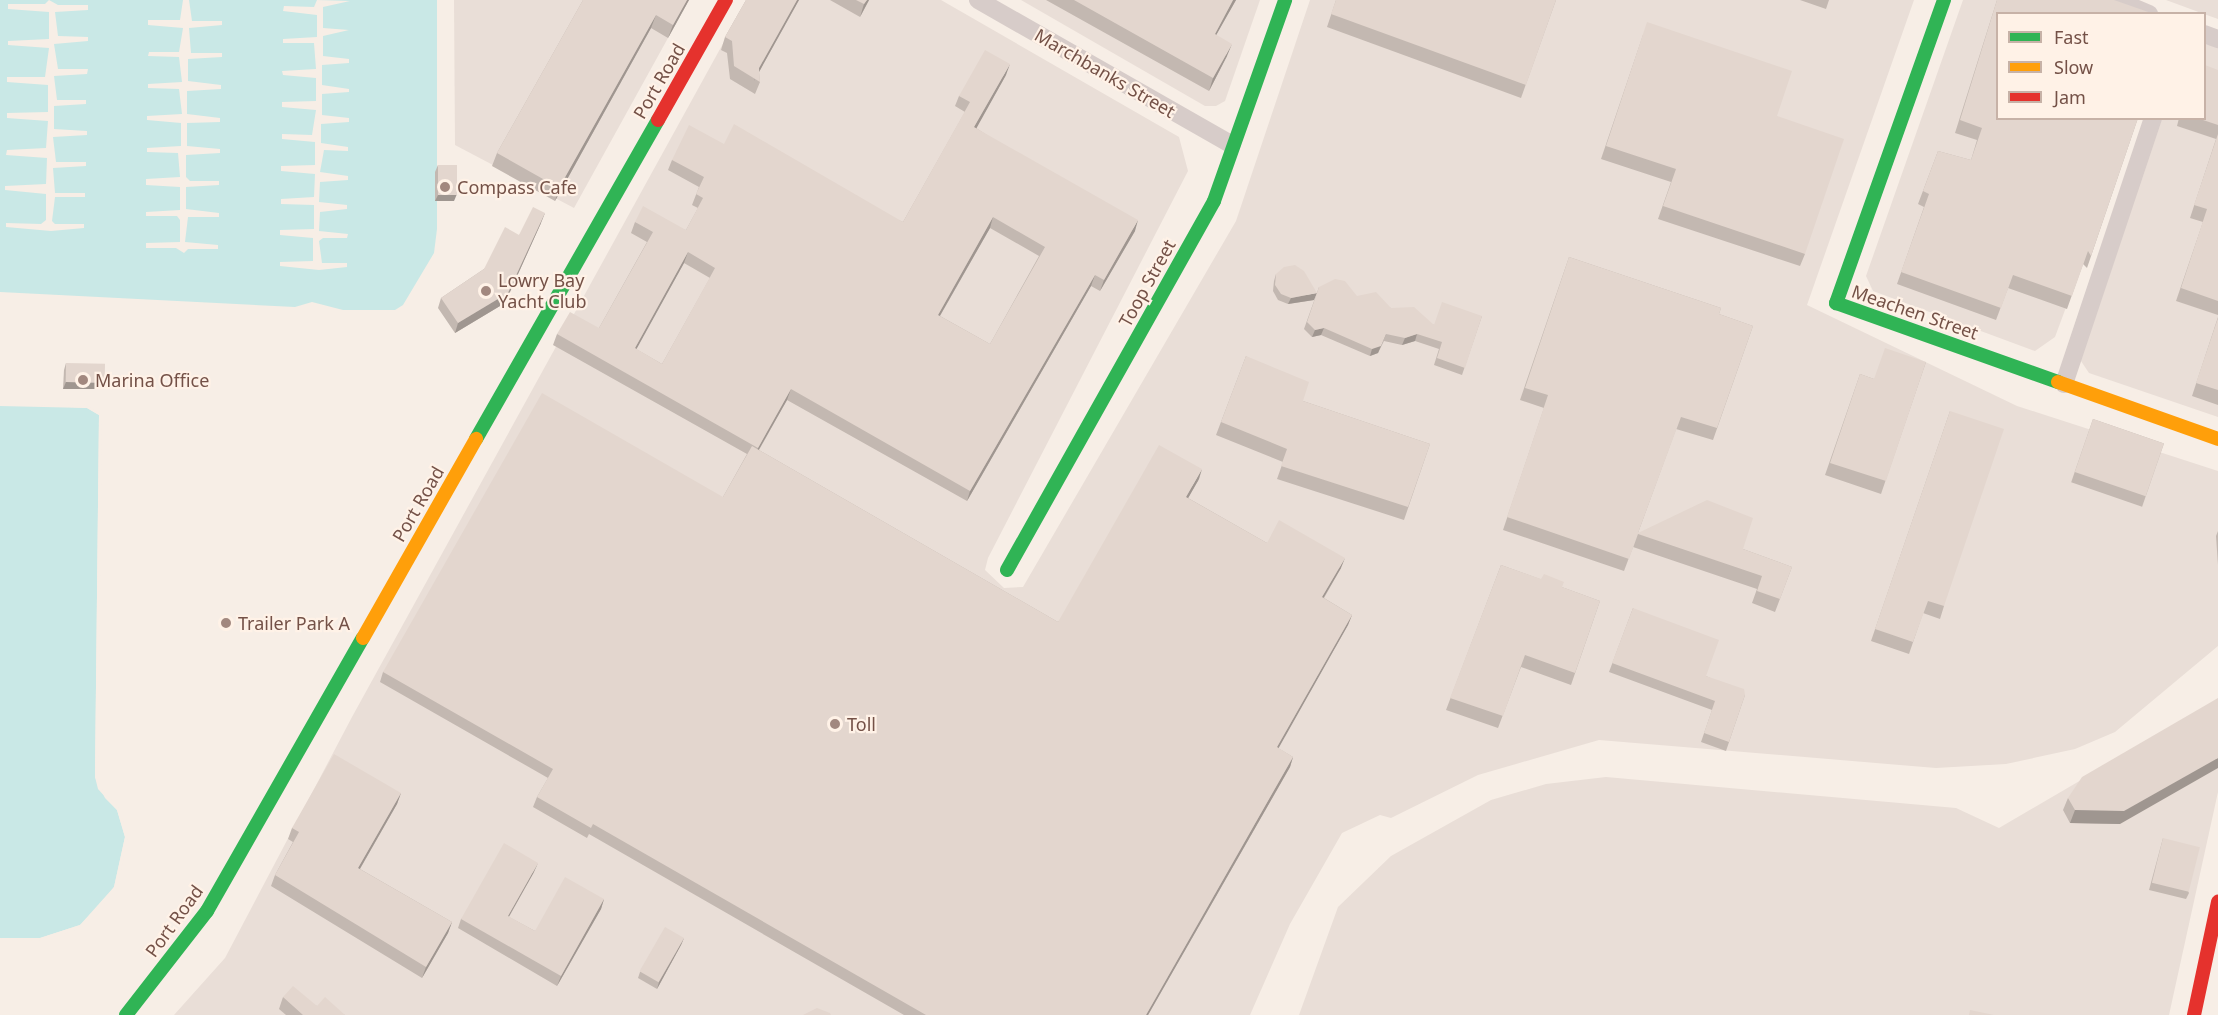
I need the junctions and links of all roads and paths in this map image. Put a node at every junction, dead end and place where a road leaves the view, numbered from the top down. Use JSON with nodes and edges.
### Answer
{"nodes":[{"id":1,"x":726,"y":0,"type":"edge"},
{"id":2,"x":978,"y":0,"type":"edge"},
{"id":3,"x":1285,"y":0,"type":"edge"},
{"id":4,"x":1944,"y":0,"type":"edge"},
{"id":5,"x":2116,"y":0,"type":"edge"},
{"id":6,"x":2144,"y":12,"type":"edge"},
{"id":7,"x":2152,"y":120,"type":"edge"},
{"id":8,"x":1232,"y":145,"type":"junction"},
{"id":9,"x":2064,"y":384,"type":"junction"},
{"id":10,"x":2218,"y":440,"type":"edge"},
{"id":11,"x":1007,"y":570,"type":"dead end"},
{"id":12,"x":2218,"y":902,"type":"edge"},
{"id":13,"x":126,"y":1015,"type":"edge"},
{"id":14,"x":2194,"y":1015,"type":"edge"}],
"edges":[{"from":1,"to":13,"type":"street","name":"Port Road"},
{"from":2,"to":8,"type":"street","name":"Marchbanks Street"},
{"from":3,"to":8,"type":"street","name":"Toop Street"},
{"from":4,"to":9,"type":"street","name":"Meachen Street"},
{"from":5,"to":6,"type":"street"},
{"from":7,"to":9,"type":"street"},
{"from":8,"to":11,"type":"street","name":"Toop Street"},
{"from":9,"to":10,"type":"street","name":"Meachen Street"},
{"from":12,"to":14,"type":"street"}]}
